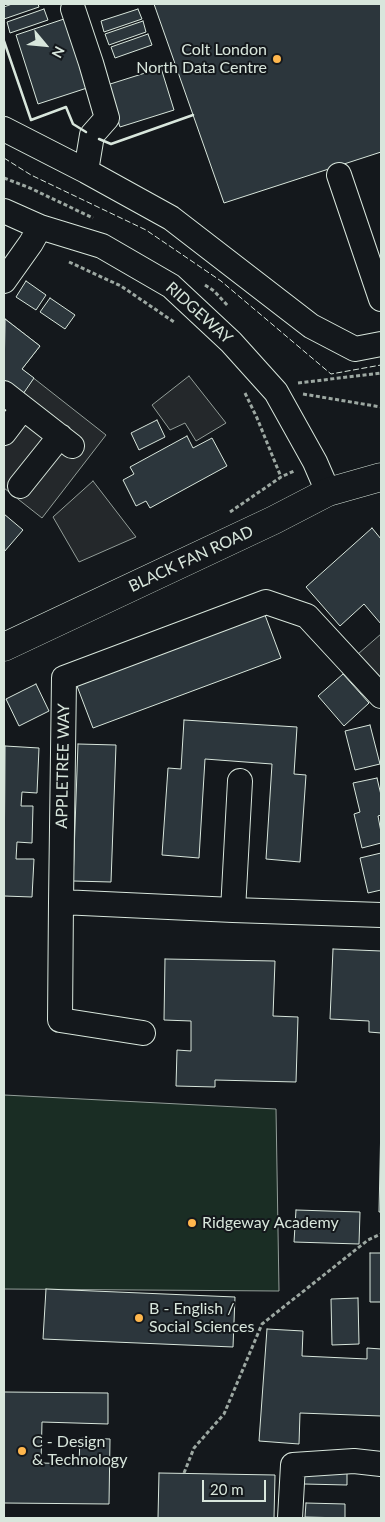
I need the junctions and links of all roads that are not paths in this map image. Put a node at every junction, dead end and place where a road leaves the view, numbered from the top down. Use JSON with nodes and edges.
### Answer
{"nodes":[{"id":1,"x":73,"y":9,"type":"dead end"},
{"id":2,"x":4,"y":129,"type":"edge"},
{"id":3,"x":86,"y":171,"type":"junction"},
{"id":4,"x":339,"y":175,"type":"dead end"},
{"id":5,"x":4,"y":210,"type":"edge"},
{"id":6,"x":36,"y":235,"type":"junction"},
{"id":7,"x":4,"y":281,"type":"edge"},
{"id":8,"x":381,"y":299,"type":"edge"},
{"id":9,"x":381,"y":344,"type":"edge"},
{"id":10,"x":4,"y":393,"type":"edge"},
{"id":11,"x":23,"y":408,"type":"junction"},
{"id":12,"x":4,"y":432,"type":"edge"},
{"id":13,"x":381,"y":477,"type":"edge"},
{"id":14,"x":20,"y":486,"type":"dead end"},
{"id":15,"x":328,"y":492,"type":"junction"},
{"id":16,"x":4,"y":647,"type":"edge"},
{"id":17,"x":381,"y":696,"type":"edge"},
{"id":18,"x":240,"y":781,"type":"dead end"},
{"id":19,"x":61,"y":902,"type":"junction"},
{"id":20,"x":233,"y":910,"type":"junction"},
{"id":21,"x":381,"y":916,"type":"edge"},
{"id":22,"x":142,"y":1033,"type":"dead end"},
{"id":23,"x":381,"y":1464,"type":"edge"},
{"id":24,"x":290,"y":1518,"type":"edge"}],
"edges":[{"from":1,"to":3,"type":"street"},
{"from":2,"to":3,"type":"street"},
{"from":3,"to":9,"type":"street"},
{"from":4,"to":8,"type":"street"},
{"from":5,"to":6,"type":"street","name":"RIDGEWAY"},
{"from":6,"to":7,"type":"street"},
{"from":6,"to":15,"type":"street","name":"RIDGEWAY"},
{"from":10,"to":11,"type":"street"},
{"from":11,"to":12,"type":"street"},
{"from":11,"to":14,"type":"street"},
{"from":13,"to":15,"type":"main road","name":"BLACK FAN ROAD"},
{"from":15,"to":16,"type":"main road","name":"BLACK FAN ROAD"},
{"from":17,"to":19,"type":"street","name":"APPLETREE WAY"},
{"from":18,"to":20,"type":"street"},
{"from":19,"to":20,"type":"street"},
{"from":19,"to":22,"type":"street"},
{"from":20,"to":21,"type":"street"},
{"from":23,"to":24,"type":"street"}]}
